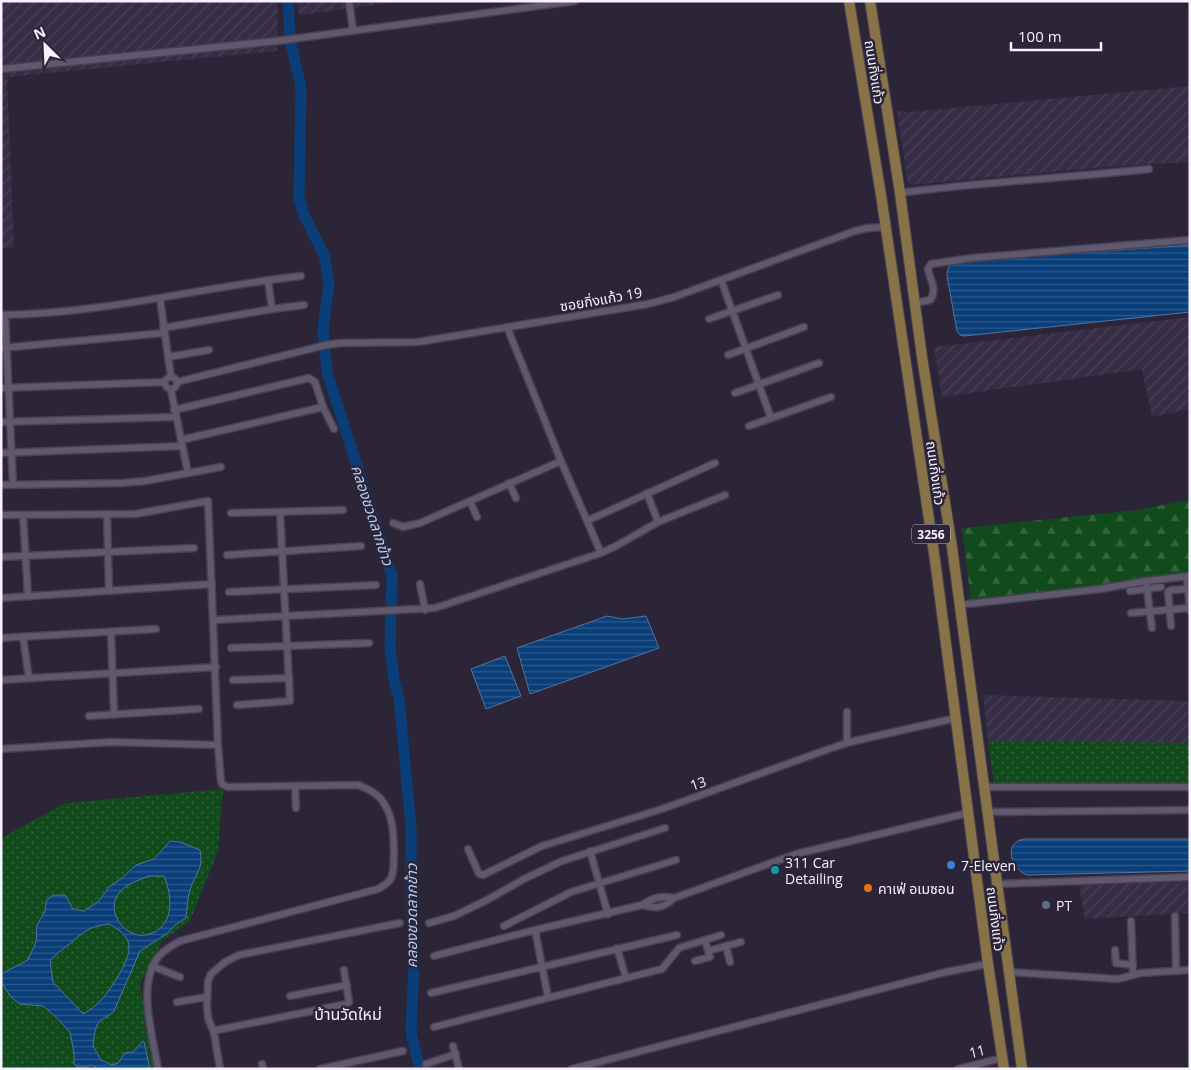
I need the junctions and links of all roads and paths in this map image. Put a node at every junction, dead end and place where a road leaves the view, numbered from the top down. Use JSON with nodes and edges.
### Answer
{"nodes":[{"id":1,"x":348,"y":1,"type":"edge"},
{"id":2,"x":575,"y":1,"type":"edge"},
{"id":3,"x":849,"y":1,"type":"edge"},
{"id":4,"x":870,"y":1,"type":"edge"},
{"id":5,"x":353,"y":30,"type":"junction"},
{"id":6,"x":1,"y":68,"type":"edge"},
{"id":7,"x":1149,"y":170,"type":"dead end"},
{"id":8,"x":900,"y":192,"type":"junction"},
{"id":9,"x":886,"y":227,"type":"junction"},
{"id":10,"x":1190,"y":240,"type":"edge"},
{"id":11,"x":301,"y":276,"type":"dead end"},
{"id":12,"x":268,"y":280,"type":"junction"},
{"id":13,"x":722,"y":280,"type":"junction"},
{"id":14,"x":778,"y":295,"type":"dead end"},
{"id":15,"x":160,"y":299,"type":"junction"},
{"id":16,"x":915,"y":303,"type":"junction"},
{"id":17,"x":304,"y":305,"type":"dead end"},
{"id":18,"x":272,"y":309,"type":"junction"},
{"id":19,"x":733,"y":310,"type":"junction"},
{"id":20,"x":3,"y":315,"type":"edge"},
{"id":21,"x":709,"y":319,"type":"dead end"},
{"id":22,"x":507,"y":327,"type":"junction"},
{"id":23,"x":804,"y":327,"type":"dead end"},
{"id":24,"x":164,"y":330,"type":"junction"},
{"id":25,"x":4,"y":348,"type":"edge"},
{"id":26,"x":747,"y":348,"type":"junction"},
{"id":27,"x":209,"y":350,"type":"dead end"},
{"id":28,"x":728,"y":355,"type":"dead end"},
{"id":29,"x":168,"y":357,"type":"junction"},
{"id":30,"x":819,"y":363,"type":"dead end"},
{"id":31,"x":171,"y":377,"type":"junction"},
{"id":32,"x":165,"y":382,"type":"junction"},
{"id":33,"x":177,"y":382,"type":"junction"},
{"id":34,"x":760,"y":384,"type":"junction"},
{"id":35,"x":5,"y":387,"type":"edge"},
{"id":36,"x":171,"y":390,"type":"junction"},
{"id":37,"x":736,"y":393,"type":"dead end"},
{"id":38,"x":831,"y":397,"type":"dead end"},
{"id":39,"x":323,"y":407,"type":"junction"},
{"id":40,"x":175,"y":413,"type":"junction"},
{"id":41,"x":771,"y":418,"type":"junction"},
{"id":42,"x":1,"y":422,"type":"edge"},
{"id":43,"x":11,"y":422,"type":"junction"},
{"id":44,"x":749,"y":426,"type":"dead end"},
{"id":45,"x":334,"y":429,"type":"dead end"},
{"id":46,"x":181,"y":443,"type":"junction"},
{"id":47,"x":1,"y":453,"type":"edge"},
{"id":48,"x":11,"y":453,"type":"junction"},
{"id":49,"x":561,"y":461,"type":"junction"},
{"id":50,"x":715,"y":463,"type":"dead end"},
{"id":51,"x":221,"y":467,"type":"dead end"},
{"id":52,"x":188,"y":473,"type":"junction"},
{"id":53,"x":12,"y":484,"type":"junction"},
{"id":54,"x":509,"y":484,"type":"junction"},
{"id":55,"x":1,"y":485,"type":"edge"},
{"id":56,"x":647,"y":493,"type":"junction"},
{"id":57,"x":726,"y":495,"type":"dead end"},
{"id":58,"x":516,"y":498,"type":"dead end"},
{"id":59,"x":470,"y":501,"type":"junction"},
{"id":60,"x":343,"y":510,"type":"dead end"},
{"id":61,"x":280,"y":512,"type":"junction"},
{"id":62,"x":231,"y":513,"type":"dead end"},
{"id":63,"x":107,"y":514,"type":"junction"},
{"id":64,"x":1,"y":515,"type":"edge"},
{"id":65,"x":23,"y":515,"type":"junction"},
{"id":66,"x":477,"y":517,"type":"dead end"},
{"id":67,"x":591,"y":519,"type":"dead end"},
{"id":68,"x":658,"y":522,"type":"junction"},
{"id":69,"x":393,"y":523,"type":"dead end"},
{"id":70,"x":361,"y":546,"type":"dead end"},
{"id":71,"x":194,"y":548,"type":"dead end"},
{"id":72,"x":282,"y":551,"type":"junction"},
{"id":73,"x":108,"y":552,"type":"junction"},
{"id":74,"x":601,"y":552,"type":"junction"},
{"id":75,"x":227,"y":555,"type":"dead end"},
{"id":76,"x":26,"y":556,"type":"junction"},
{"id":77,"x":1,"y":557,"type":"edge"},
{"id":78,"x":1188,"y":576,"type":"edge"},
{"id":79,"x":1146,"y":581,"type":"junction"},
{"id":80,"x":212,"y":584,"type":"junction"},
{"id":81,"x":420,"y":584,"type":"dead end"},
{"id":82,"x":376,"y":585,"type":"dead end"},
{"id":83,"x":1161,"y":587,"type":"dead end"},
{"id":84,"x":284,"y":589,"type":"junction"},
{"id":85,"x":1147,"y":589,"type":"junction"},
{"id":86,"x":1188,"y":589,"type":"junction"},
{"id":87,"x":109,"y":591,"type":"junction"},
{"id":88,"x":1130,"y":591,"type":"dead end"},
{"id":89,"x":229,"y":592,"type":"dead end"},
{"id":90,"x":28,"y":596,"type":"junction"},
{"id":91,"x":1,"y":598,"type":"edge"},
{"id":92,"x":960,"y":605,"type":"junction"},
{"id":93,"x":1169,"y":609,"type":"junction"},
{"id":94,"x":1190,"y":609,"type":"edge"},
{"id":95,"x":425,"y":610,"type":"junction"},
{"id":96,"x":1149,"y":610,"type":"junction"},
{"id":97,"x":1131,"y":613,"type":"dead end"},
{"id":98,"x":286,"y":616,"type":"junction"},
{"id":99,"x":214,"y":620,"type":"junction"},
{"id":100,"x":1171,"y":626,"type":"dead end"},
{"id":101,"x":1152,"y":628,"type":"dead end"},
{"id":102,"x":156,"y":629,"type":"dead end"},
{"id":103,"x":111,"y":632,"type":"junction"},
{"id":104,"x":23,"y":637,"type":"junction"},
{"id":105,"x":1,"y":638,"type":"edge"},
{"id":106,"x":369,"y":643,"type":"dead end"},
{"id":107,"x":287,"y":645,"type":"junction"},
{"id":108,"x":231,"y":648,"type":"dead end"},
{"id":109,"x":216,"y":667,"type":"junction"},
{"id":110,"x":113,"y":673,"type":"junction"},
{"id":111,"x":29,"y":678,"type":"junction"},
{"id":112,"x":289,"y":678,"type":"junction"},
{"id":113,"x":1,"y":680,"type":"edge"},
{"id":114,"x":233,"y":680,"type":"dead end"},
{"id":115,"x":237,"y":705,"type":"dead end"},
{"id":116,"x":199,"y":709,"type":"dead end"},
{"id":117,"x":847,"y":712,"type":"dead end"},
{"id":118,"x":114,"y":714,"type":"junction"},
{"id":119,"x":89,"y":716,"type":"dead end"},
{"id":120,"x":956,"y":718,"type":"junction"},
{"id":121,"x":847,"y":743,"type":"junction"},
{"id":122,"x":218,"y":745,"type":"junction"},
{"id":123,"x":1,"y":749,"type":"edge"},
{"id":124,"x":295,"y":786,"type":"junction"},
{"id":125,"x":984,"y":787,"type":"junction"},
{"id":126,"x":1190,"y":787,"type":"edge"},
{"id":127,"x":296,"y":808,"type":"dead end"},
{"id":128,"x":1190,"y":810,"type":"edge"},
{"id":129,"x":987,"y":812,"type":"junction"},
{"id":130,"x":968,"y":813,"type":"junction"},
{"id":131,"x":665,"y":828,"type":"dead end"},
{"id":132,"x":468,"y":849,"type":"dead end"},
{"id":133,"x":590,"y":851,"type":"junction"},
{"id":134,"x":676,"y":860,"type":"dead end"},
{"id":135,"x":1190,"y":877,"type":"edge"},
{"id":136,"x":600,"y":882,"type":"junction"},
{"id":137,"x":997,"y":884,"type":"junction"},
{"id":138,"x":674,"y":898,"type":"junction"},
{"id":139,"x":642,"y":905,"type":"junction"},
{"id":140,"x":608,"y":914,"type":"junction"},
{"id":141,"x":1176,"y":916,"type":"dead end"},
{"id":142,"x":1131,"y":921,"type":"dead end"},
{"id":143,"x":400,"y":923,"type":"dead end"},
{"id":144,"x":429,"y":923,"type":"dead end"},
{"id":145,"x":504,"y":926,"type":"dead end"},
{"id":146,"x":535,"y":930,"type":"junction"},
{"id":147,"x":676,"y":935,"type":"dead end"},
{"id":148,"x":721,"y":935,"type":"dead end"},
{"id":149,"x":705,"y":940,"type":"junction"},
{"id":150,"x":741,"y":942,"type":"dead end"},
{"id":151,"x":726,"y":946,"type":"junction"},
{"id":152,"x":617,"y":948,"type":"junction"},
{"id":153,"x":1115,"y":950,"type":"dead end"},
{"id":154,"x":708,"y":951,"type":"junction"},
{"id":155,"x":434,"y":956,"type":"dead end"},
{"id":156,"x":695,"y":961,"type":"dead end"},
{"id":157,"x":730,"y":962,"type":"dead end"},
{"id":158,"x":988,"y":964,"type":"junction"},
{"id":159,"x":1133,"y":965,"type":"junction"},
{"id":160,"x":152,"y":966,"type":"junction"},
{"id":161,"x":542,"y":966,"type":"junction"},
{"id":162,"x":344,"y":970,"type":"dead end"},
{"id":163,"x":1176,"y":970,"type":"junction"},
{"id":164,"x":1190,"y":970,"type":"edge"},
{"id":165,"x":1009,"y":972,"type":"junction"},
{"id":166,"x":1133,"y":974,"type":"junction"},
{"id":167,"x":180,"y":977,"type":"dead end"},
{"id":168,"x":626,"y":978,"type":"junction"},
{"id":169,"x":347,"y":985,"type":"junction"},
{"id":170,"x":432,"y":992,"type":"dead end"},
{"id":171,"x":290,"y":996,"type":"dead end"},
{"id":172,"x":207,"y":997,"type":"junction"},
{"id":173,"x":548,"y":997,"type":"junction"},
{"id":174,"x":177,"y":1002,"type":"dead end"},
{"id":175,"x":434,"y":1027,"type":"dead end"},
{"id":176,"x":214,"y":1032,"type":"junction"},
{"id":177,"x":453,"y":1046,"type":"dead end"},
{"id":178,"x":403,"y":1050,"type":"dead end"},
{"id":179,"x":456,"y":1054,"type":"junction"},
{"id":180,"x":1003,"y":1063,"type":"edge"},
{"id":181,"x":426,"y":1064,"type":"dead end"},
{"id":182,"x":158,"y":1069,"type":"edge"},
{"id":183,"x":220,"y":1069,"type":"edge"},
{"id":184,"x":320,"y":1069,"type":"edge"},
{"id":185,"x":459,"y":1069,"type":"edge"},
{"id":186,"x":572,"y":1069,"type":"edge"},
{"id":187,"x":958,"y":1069,"type":"edge"},
{"id":188,"x":1022,"y":1069,"type":"edge"}],
"edges":[{"from":1,"to":5,"type":"street"},
{"from":2,"to":5,"type":"street"},
{"from":3,"to":9,"type":"main road","name":"ถนนกิ่งแก้ว","number":"3256"},
{"from":4,"to":8,"type":"main road","name":"ถนนกิ่งแก้ว","number":"3256"},
{"from":5,"to":6,"type":"street"},
{"from":7,"to":8,"type":"street"},
{"from":8,"to":16,"type":"main road","name":"ถนนกิ่งแก้ว","number":"3256"},
{"from":9,"to":13,"type":"street","name":"ซอยกิ่งแก้ว 19"},
{"from":9,"to":120,"type":"main road","name":"ถนนกิ่งแก้ว","number":"3256"},
{"from":10,"to":16,"type":"street"},
{"from":11,"to":12,"type":"street"},
{"from":12,"to":15,"type":"street"},
{"from":12,"to":18,"type":"street"},
{"from":13,"to":19,"type":"street"},
{"from":13,"to":22,"type":"street","name":"ซอยกิ่งแก้ว 19"},
{"from":14,"to":19,"type":"street"},
{"from":15,"to":20,"type":"street"},
{"from":15,"to":24,"type":"street"},
{"from":16,"to":92,"type":"main road","name":"ถนนกิ่งแก้ว","number":"3256"},
{"from":17,"to":18,"type":"street"},
{"from":18,"to":24,"type":"street"},
{"from":19,"to":21,"type":"street"},
{"from":19,"to":26,"type":"street"},
{"from":20,"to":25,"type":"street"},
{"from":22,"to":33,"type":"street","name":"ซอยกิ่งแก้ว 19"},
{"from":22,"to":49,"type":"street"},
{"from":23,"to":26,"type":"street"},
{"from":24,"to":25,"type":"street"},
{"from":24,"to":29,"type":"street"},
{"from":25,"to":35,"type":"street"},
{"from":26,"to":28,"type":"street"},
{"from":26,"to":34,"type":"street"},
{"from":27,"to":29,"type":"street"},
{"from":29,"to":31,"type":"street"},
{"from":30,"to":34,"type":"street"},
{"from":31,"to":32,"type":"street"},
{"from":31,"to":33,"type":"street"},
{"from":32,"to":35,"type":"street"},
{"from":32,"to":36,"type":"street"},
{"from":33,"to":36,"type":"street"},
{"from":34,"to":37,"type":"street"},
{"from":34,"to":41,"type":"street"},
{"from":35,"to":43,"type":"street"},
{"from":36,"to":40,"type":"street"},
{"from":38,"to":41,"type":"street"},
{"from":39,"to":40,"type":"street"},
{"from":39,"to":45,"type":"street"},
{"from":39,"to":46,"type":"street"},
{"from":40,"to":43,"type":"street"},
{"from":40,"to":46,"type":"street"},
{"from":41,"to":44,"type":"street"},
{"from":42,"to":43,"type":"street"},
{"from":43,"to":48,"type":"street"},
{"from":46,"to":48,"type":"street"},
{"from":46,"to":52,"type":"street"},
{"from":47,"to":48,"type":"street"},
{"from":48,"to":53,"type":"street"},
{"from":49,"to":54,"type":"street"},
{"from":49,"to":74,"type":"street"},
{"from":50,"to":56,"type":"street"},
{"from":51,"to":52,"type":"street"},
{"from":52,"to":53,"type":"street"},
{"from":53,"to":55,"type":"street"},
{"from":54,"to":58,"type":"street"},
{"from":54,"to":59,"type":"street"},
{"from":56,"to":67,"type":"street"},
{"from":56,"to":68,"type":"street"},
{"from":57,"to":68,"type":"street"},
{"from":59,"to":66,"type":"street"},
{"from":59,"to":69,"type":"street"},
{"from":60,"to":61,"type":"street"},
{"from":61,"to":62,"type":"street"},
{"from":61,"to":72,"type":"street"},
{"from":63,"to":65,"type":"street"},
{"from":63,"to":73,"type":"street"},
{"from":63,"to":80,"type":"street"},
{"from":64,"to":65,"type":"street"},
{"from":65,"to":76,"type":"street"},
{"from":68,"to":74,"type":"street"},
{"from":70,"to":72,"type":"street"},
{"from":71,"to":73,"type":"street"},
{"from":72,"to":75,"type":"street"},
{"from":72,"to":84,"type":"street"},
{"from":73,"to":76,"type":"street"},
{"from":73,"to":87,"type":"street"},
{"from":74,"to":95,"type":"street"},
{"from":76,"to":77,"type":"street"},
{"from":76,"to":90,"type":"street"},
{"from":78,"to":79,"type":"street"},
{"from":78,"to":86,"type":"street"},
{"from":79,"to":85,"type":"street"},
{"from":79,"to":92,"type":"street"},
{"from":80,"to":87,"type":"street"},
{"from":80,"to":99,"type":"street"},
{"from":81,"to":95,"type":"street"},
{"from":82,"to":84,"type":"street"},
{"from":83,"to":85,"type":"street"},
{"from":84,"to":89,"type":"street"},
{"from":84,"to":98,"type":"street"},
{"from":85,"to":88,"type":"street"},
{"from":85,"to":96,"type":"street"},
{"from":86,"to":93,"type":"street"},
{"from":86,"to":94,"type":"street"},
{"from":87,"to":90,"type":"street"},
{"from":90,"to":91,"type":"street"},
{"from":92,"to":125,"type":"main road","name":"ถนนกิ่งแก้ว","number":"3256"},
{"from":93,"to":94,"type":"street"},
{"from":93,"to":96,"type":"street"},
{"from":93,"to":100,"type":"street"},
{"from":95,"to":98,"type":"street"},
{"from":96,"to":97,"type":"street"},
{"from":96,"to":101,"type":"street"},
{"from":98,"to":99,"type":"street"},
{"from":98,"to":107,"type":"street"},
{"from":99,"to":109,"type":"street"},
{"from":102,"to":103,"type":"street"},
{"from":103,"to":104,"type":"street"},
{"from":103,"to":110,"type":"street"},
{"from":104,"to":105,"type":"street"},
{"from":104,"to":111,"type":"street"},
{"from":106,"to":107,"type":"street"},
{"from":107,"to":108,"type":"street"},
{"from":107,"to":112,"type":"street"},
{"from":109,"to":110,"type":"street"},
{"from":109,"to":122,"type":"street"},
{"from":110,"to":111,"type":"street"},
{"from":110,"to":118,"type":"street"},
{"from":111,"to":113,"type":"street"},
{"from":112,"to":114,"type":"street"},
{"from":112,"to":115,"type":"street"},
{"from":116,"to":118,"type":"street"},
{"from":117,"to":121,"type":"street"},
{"from":118,"to":119,"type":"street"},
{"from":120,"to":121,"type":"street","name":"13"},
{"from":120,"to":130,"type":"main road","name":"ถนนกิ่งแก้ว","number":"3256"},
{"from":121,"to":132,"type":"street","name":"13"},
{"from":122,"to":123,"type":"street"},
{"from":122,"to":124,"type":"street"},
{"from":124,"to":127,"type":"street"},
{"from":124,"to":160,"type":"street"},
{"from":125,"to":126,"type":"street"},
{"from":125,"to":129,"type":"main road","name":"ถนนกิ่งแก้ว","number":"3256"},
{"from":128,"to":129,"type":"street"},
{"from":129,"to":137,"type":"main road","name":"ถนนกิ่งแก้ว","number":"3256"},
{"from":130,"to":138,"type":"street"},
{"from":130,"to":158,"type":"main road","name":"ถนนกิ่งแก้ว","number":"3256"},
{"from":131,"to":133,"type":"street"},
{"from":133,"to":136,"type":"street"},
{"from":133,"to":144,"type":"street"},
{"from":134,"to":136,"type":"street"},
{"from":135,"to":137,"type":"street"},
{"from":136,"to":140,"type":"street"},
{"from":136,"to":145,"type":"street"},
{"from":137,"to":165,"type":"main road","name":"ถนนกิ่งแก้ว","number":"3256"},
{"from":138,"to":139,"type":"street"},
{"from":138,"to":139,"type":"street"},
{"from":139,"to":140,"type":"street"},
{"from":140,"to":146,"type":"street"},
{"from":141,"to":163,"type":"street"},
{"from":142,"to":159,"type":"street"},
{"from":143,"to":172,"type":"street"},
{"from":146,"to":155,"type":"street"},
{"from":146,"to":161,"type":"street"},
{"from":147,"to":152,"type":"street"},
{"from":148,"to":149,"type":"street"},
{"from":149,"to":154,"type":"street"},
{"from":149,"to":168,"type":"street"},
{"from":150,"to":151,"type":"street"},
{"from":151,"to":154,"type":"street"},
{"from":151,"to":157,"type":"street"},
{"from":152,"to":161,"type":"street"},
{"from":152,"to":168,"type":"street"},
{"from":153,"to":159,"type":"street"},
{"from":154,"to":156,"type":"street"},
{"from":158,"to":180,"type":"main road","name":"ถนนกิ่งแก้ว","number":"3256"},
{"from":158,"to":186,"type":"street"},
{"from":159,"to":166,"type":"street"},
{"from":160,"to":167,"type":"street"},
{"from":160,"to":182,"type":"street"},
{"from":161,"to":170,"type":"street"},
{"from":161,"to":173,"type":"street"},
{"from":162,"to":169,"type":"street"},
{"from":163,"to":164,"type":"street"},
{"from":163,"to":166,"type":"street"},
{"from":165,"to":166,"type":"street"},
{"from":165,"to":188,"type":"main road","name":"ถนนกิ่งแก้ว","number":"3256"},
{"from":168,"to":173,"type":"street"},
{"from":169,"to":171,"type":"street"},
{"from":169,"to":176,"type":"street"},
{"from":172,"to":174,"type":"street"},
{"from":172,"to":176,"type":"street"},
{"from":173,"to":175,"type":"street"},
{"from":176,"to":183,"type":"street"},
{"from":177,"to":179,"type":"street"},
{"from":178,"to":184,"type":"street"},
{"from":179,"to":181,"type":"street"},
{"from":179,"to":185,"type":"street"},
{"from":180,"to":187,"type":"street","name":"11"}]}
